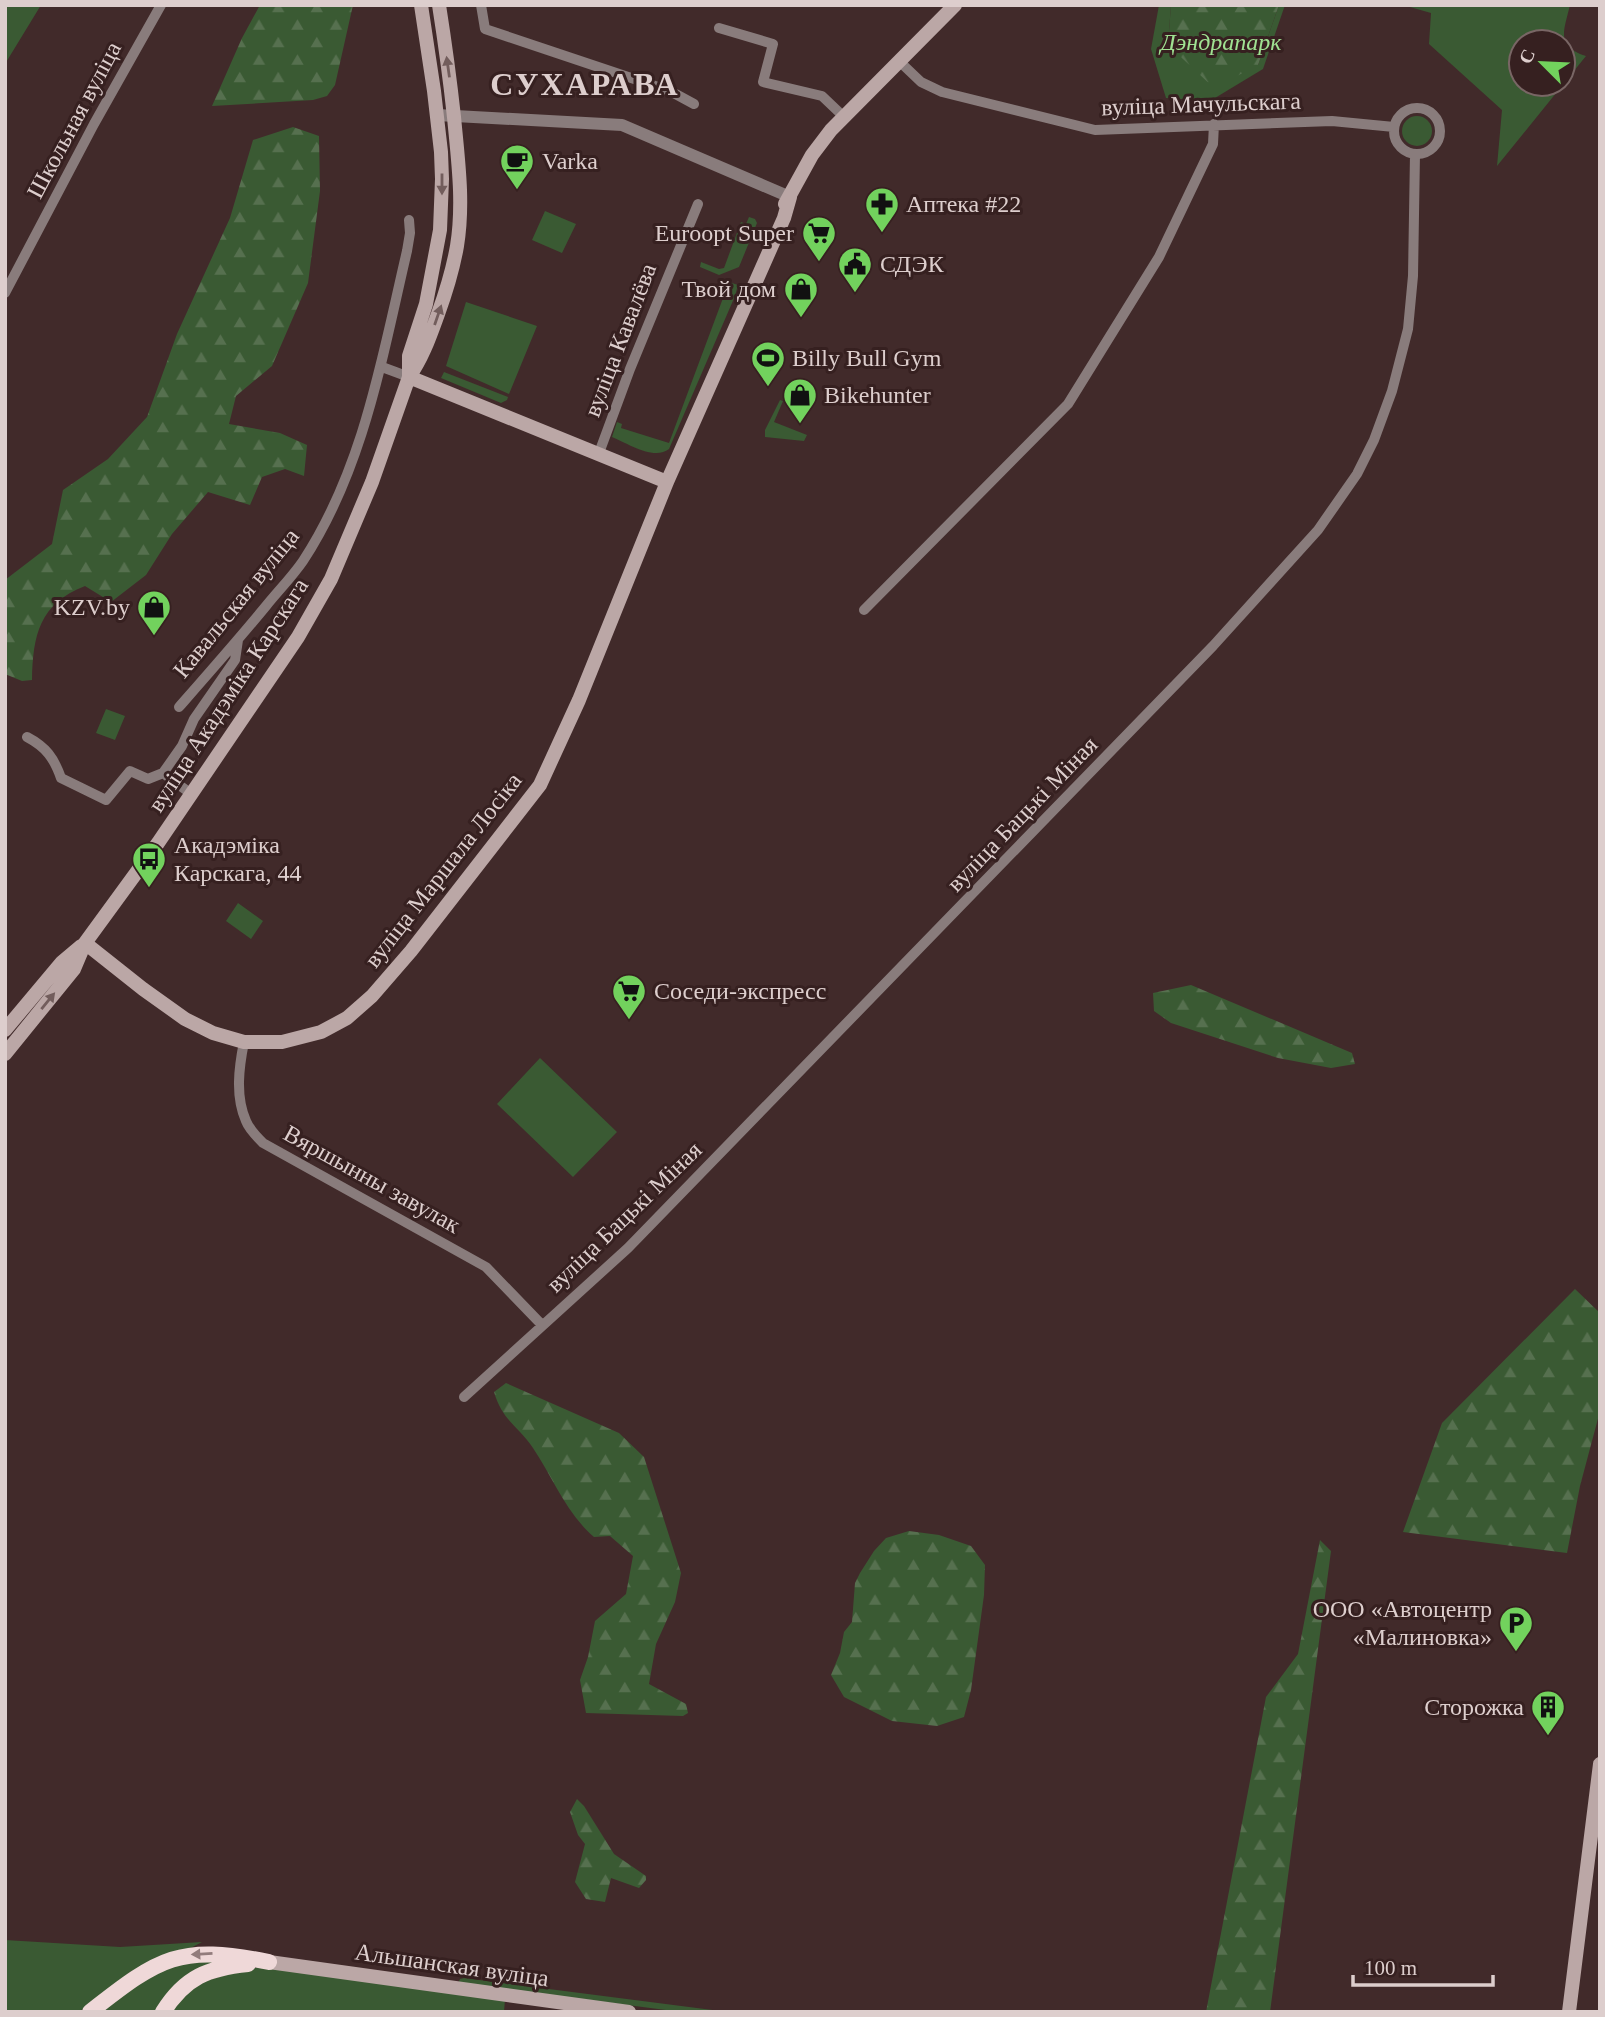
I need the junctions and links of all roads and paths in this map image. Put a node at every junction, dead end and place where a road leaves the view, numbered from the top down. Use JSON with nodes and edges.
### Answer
{"nodes":[{"id":1,"x":162,"y":5,"type":"edge"},
{"id":2,"x":421,"y":5,"type":"edge"},
{"id":3,"x":439,"y":5,"type":"edge"},
{"id":4,"x":481,"y":5,"type":"edge"},
{"id":5,"x":955,"y":5,"type":"edge"},
{"id":6,"x":719,"y":28,"type":"dead end"},
{"id":7,"x":899,"y":61,"type":"junction"},
{"id":8,"x":694,"y":103,"type":"dead end"},
{"id":9,"x":437,"y":116,"type":"junction"},
{"id":10,"x":454,"y":116,"type":"junction"},
{"id":11,"x":843,"y":117,"type":"junction"},
{"id":12,"x":1214,"y":124,"type":"junction"},
{"id":13,"x":1394,"y":127,"type":"junction"},
{"id":14,"x":1415,"y":154,"type":"junction"},
{"id":15,"x":790,"y":197,"type":"junction"},
{"id":16,"x":698,"y":204,"type":"dead end"},
{"id":17,"x":409,"y":220,"type":"dead end"},
{"id":18,"x":5,"y":293,"type":"edge"},
{"id":19,"x":382,"y":367,"type":"junction"},
{"id":20,"x":409,"y":377,"type":"junction"},
{"id":21,"x":599,"y":453,"type":"junction"},
{"id":22,"x":667,"y":482,"type":"junction"},
{"id":23,"x":864,"y":610,"type":"dead end"},
{"id":24,"x":238,"y":639,"type":"junction"},
{"id":25,"x":179,"y":707,"type":"dead end"},
{"id":26,"x":27,"y":737,"type":"dead end"},
{"id":27,"x":163,"y":773,"type":"junction"},
{"id":28,"x":190,"y":793,"type":"junction"},
{"id":29,"x":85,"y":943,"type":"junction"},
{"id":30,"x":5,"y":1030,"type":"edge"},
{"id":31,"x":244,"y":1042,"type":"junction"},
{"id":32,"x":5,"y":1054,"type":"edge"},
{"id":33,"x":542,"y":1325,"type":"junction"},
{"id":34,"x":464,"y":1396,"type":"dead end"},
{"id":35,"x":1600,"y":1764,"type":"edge"},
{"id":36,"x":269,"y":1962,"type":"junction"},
{"id":37,"x":531,"y":2006,"type":"edge"},
{"id":38,"x":90,"y":2012,"type":"edge"},
{"id":39,"x":163,"y":2012,"type":"edge"},
{"id":40,"x":629,"y":2012,"type":"edge"},
{"id":41,"x":1569,"y":2012,"type":"edge"}],
"edges":[{"from":1,"to":18,"type":"street","name":"Школьная вуліца"},
{"from":2,"to":9,"type":"main road","name":"вуліца Акадэміка Карскага"},
{"from":10,"to":3,"type":"main road","name":"вуліца Акадэміка Карскага","one_way":true},
{"from":4,"to":8,"type":"street"},
{"from":5,"to":7,"type":"main road","name":"вуліца Маршала Лосіка"},
{"from":6,"to":11,"type":"street"},
{"from":7,"to":11,"type":"main road","name":"вуліца Маршала Лосіка"},
{"from":7,"to":12,"type":"street","name":"вуліца Мачульскага"},
{"from":9,"to":10,"type":"street"},
{"from":9,"to":20,"type":"main road","name":"вуліца Акадэміка Карскага","one_way":true},
{"from":10,"to":15,"type":"street"},
{"from":20,"to":10,"type":"main road","name":"вуліца Акадэміка Карскага","one_way":true},
{"from":11,"to":15,"type":"main road","name":"вуліца Маршала Лосіка"},
{"from":12,"to":13,"type":"street","name":"вуліца Мачульскага"},
{"from":12,"to":23,"type":"street"},
{"from":13,"to":14,"type":"street"},
{"from":13,"to":14,"type":"street"},
{"from":14,"to":33,"type":"street","name":"вуліца Бацькі Міная"},
{"from":15,"to":22,"type":"main road","name":"вуліца Маршала Лосіка"},
{"from":16,"to":21,"type":"street","name":"вуліца Кавалёва"},
{"from":17,"to":19,"type":"street","name":"Кавальская вуліца"},
{"from":19,"to":20,"type":"street"},
{"from":19,"to":24,"type":"street","name":"Кавальская вуліца"},
{"from":20,"to":21,"type":"main road"},
{"from":20,"to":28,"type":"main road","name":"вуліца Акадэміка Карскага"},
{"from":21,"to":22,"type":"main road"},
{"from":22,"to":31,"type":"main road","name":"вуліца Маршала Лосіка"},
{"from":24,"to":25,"type":"street","name":"Кавальская вуліца"},
{"from":24,"to":27,"type":"street"},
{"from":26,"to":27,"type":"street"},
{"from":27,"to":28,"type":"street"},
{"from":28,"to":29,"type":"main road","name":"вуліца Акадэміка Карскага"},
{"from":29,"to":30,"type":"main road"},
{"from":29,"to":31,"type":"main road","name":"вуліца Маршала Лосіка"},
{"from":32,"to":29,"type":"main road","one_way":true},
{"from":31,"to":33,"type":"street","name":"Вяршынны завулак"},
{"from":33,"to":34,"type":"street","name":"вуліца Бацькі Міная"},
{"from":35,"to":41,"type":"main road"},
{"from":36,"to":37,"type":"main road","name":"Альшанская вуліца"},
{"from":36,"to":38,"type":"highway","one_way":true},
{"from":36,"to":39,"type":"highway"},
{"from":37,"to":40,"type":"main road","name":"Альшанская вуліца"}]}
